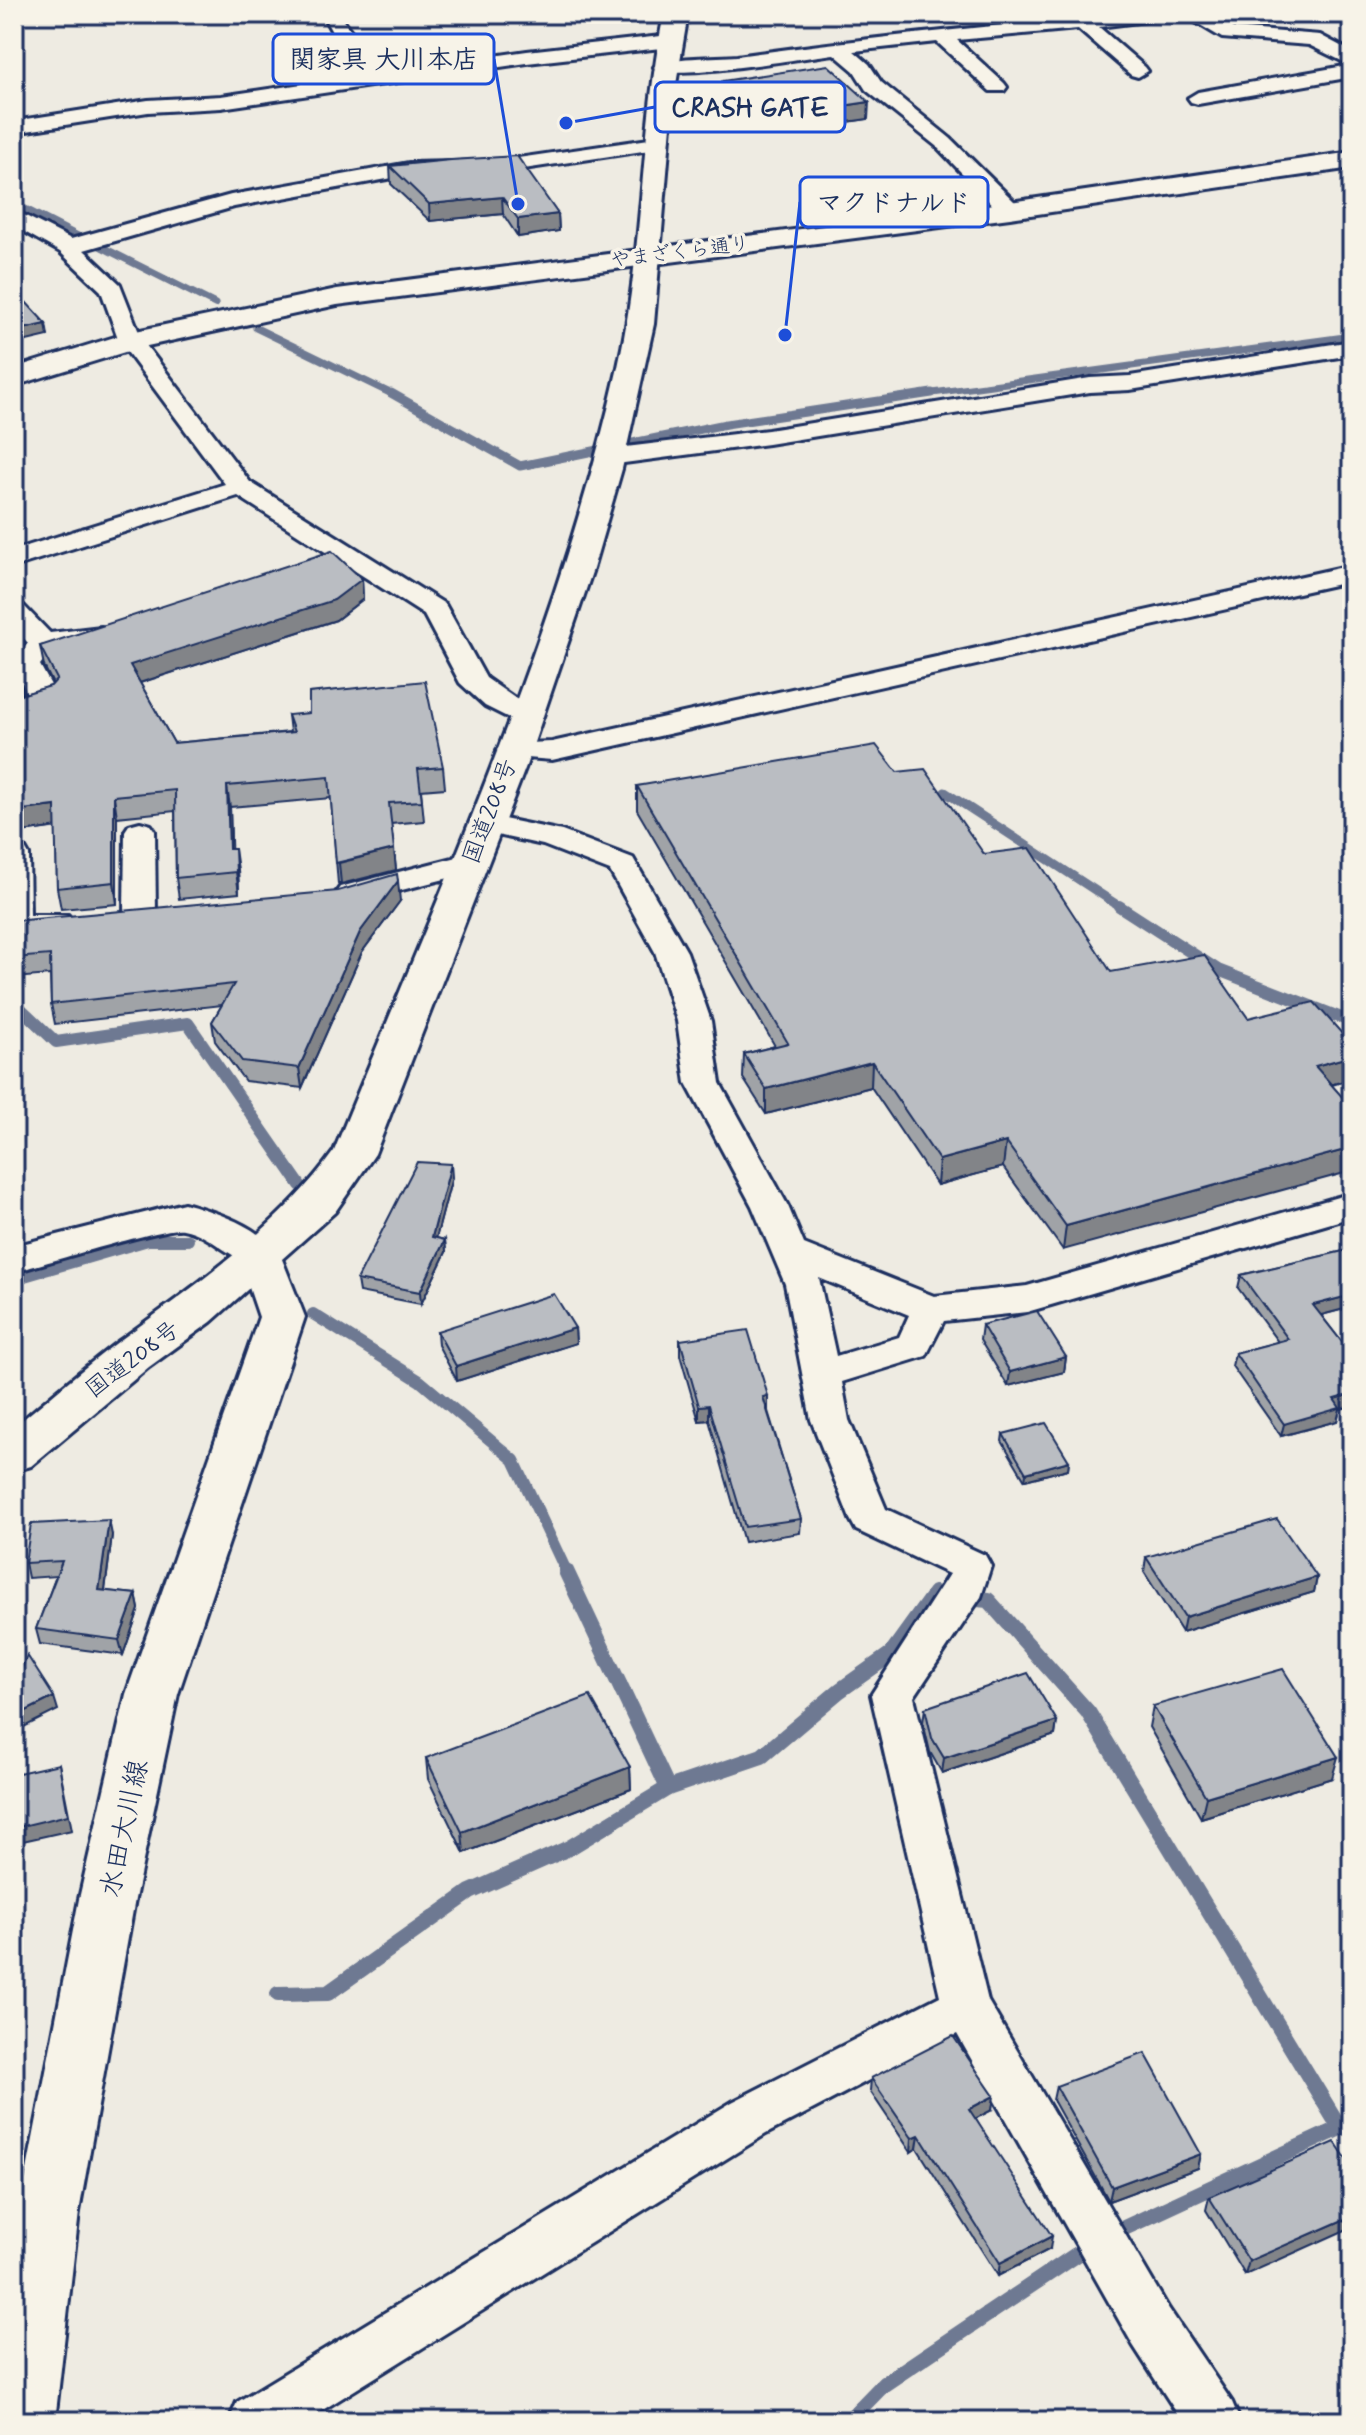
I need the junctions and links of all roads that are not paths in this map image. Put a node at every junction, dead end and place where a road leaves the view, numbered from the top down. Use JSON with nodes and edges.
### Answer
{"nodes":[{"id":1,"x":676,"y":14,"type":"edge"},
{"id":2,"x":1177,"y":14,"type":"edge"},
{"id":3,"x":1193,"y":14,"type":"edge"},
{"id":4,"x":330,"y":16,"type":"edge"},
{"id":5,"x":1082,"y":22,"type":"junction"},
{"id":6,"x":943,"y":37,"type":"junction"},
{"id":7,"x":837,"y":46,"type":"junction"},
{"id":8,"x":667,"y":54,"type":"junction"},
{"id":9,"x":1352,"y":60,"type":"edge"},
{"id":10,"x":1138,"y":71,"type":"dead end"},
{"id":11,"x":1352,"y":71,"type":"edge"},
{"id":12,"x":315,"y":87,"type":"junction"},
{"id":13,"x":997,"y":87,"type":"dead end"},
{"id":14,"x":1198,"y":98,"type":"dead end"},
{"id":15,"x":14,"y":127,"type":"edge"},
{"id":16,"x":656,"y":144,"type":"junction"},
{"id":17,"x":1352,"y":160,"type":"edge"},
{"id":18,"x":1010,"y":210,"type":"junction"},
{"id":19,"x":14,"y":217,"type":"edge"},
{"id":20,"x":68,"y":247,"type":"junction"},
{"id":21,"x":646,"y":255,"type":"junction"},
{"id":22,"x":131,"y":341,"type":"junction"},
{"id":23,"x":1352,"y":348,"type":"edge"},
{"id":24,"x":14,"y":377,"type":"edge"},
{"id":25,"x":611,"y":447,"type":"junction"},
{"id":26,"x":241,"y":487,"type":"junction"},
{"id":27,"x":346,"y":555,"type":"junction"},
{"id":28,"x":14,"y":559,"type":"edge"},
{"id":29,"x":316,"y":566,"type":"edge"},
{"id":30,"x":1352,"y":573,"type":"edge"},
{"id":31,"x":14,"y":612,"type":"edge"},
{"id":32,"x":123,"y":630,"type":"edge"},
{"id":33,"x":43,"y":642,"type":"junction"},
{"id":34,"x":14,"y":707,"type":"edge"},
{"id":35,"x":519,"y":732,"type":"junction"},
{"id":36,"x":485,"y":824,"type":"junction"},
{"id":37,"x":140,"y":831,"type":"dead end"},
{"id":38,"x":14,"y":855,"type":"edge"},
{"id":39,"x":469,"y":863,"type":"junction"},
{"id":40,"x":327,"y":897,"type":"edge"},
{"id":41,"x":1352,"y":1205,"type":"edge"},
{"id":42,"x":789,"y":1252,"type":"junction"},
{"id":43,"x":260,"y":1255,"type":"junction"},
{"id":44,"x":14,"y":1259,"type":"edge"},
{"id":45,"x":931,"y":1309,"type":"junction"},
{"id":46,"x":821,"y":1375,"type":"junction"},
{"id":47,"x":14,"y":1453,"type":"edge"},
{"id":48,"x":966,"y":2006,"type":"junction"},
{"id":49,"x":23,"y":2421,"type":"edge"},
{"id":50,"x":256,"y":2421,"type":"edge"},
{"id":51,"x":1213,"y":2421,"type":"edge"}],
"edges":[{"from":1,"to":8,"type":"main road","name":"国道208号"},
{"from":2,"to":5,"type":"street"},
{"from":3,"to":9,"type":"street"},
{"from":4,"to":12,"type":"street"},
{"from":5,"to":6,"type":"street"},
{"from":5,"to":10,"type":"street"},
{"from":6,"to":7,"type":"street"},
{"from":6,"to":13,"type":"street"},
{"from":7,"to":8,"type":"street"},
{"from":7,"to":18,"type":"street"},
{"from":8,"to":12,"type":"street"},
{"from":8,"to":16,"type":"main road","name":"国道208号"},
{"from":11,"to":14,"type":"street"},
{"from":12,"to":15,"type":"street"},
{"from":16,"to":20,"type":"street"},
{"from":16,"to":21,"type":"main road","name":"国道208号"},
{"from":17,"to":18,"type":"main road","name":"やまざくら通り"},
{"from":18,"to":21,"type":"main road","name":"やまざくら通り"},
{"from":19,"to":20,"type":"street"},
{"from":20,"to":22,"type":"street"},
{"from":21,"to":22,"type":"main road","name":"やまざくら通り"},
{"from":21,"to":25,"type":"main road","name":"国道208号"},
{"from":22,"to":24,"type":"main road","name":"やまざくら通り"},
{"from":22,"to":26,"type":"street"},
{"from":23,"to":25,"type":"street"},
{"from":25,"to":35,"type":"main road","name":"国道208号"},
{"from":26,"to":27,"type":"street"},
{"from":26,"to":28,"type":"street"},
{"from":27,"to":29,"type":"street"},
{"from":27,"to":35,"type":"street"},
{"from":30,"to":35,"type":"street"},
{"from":31,"to":33,"type":"street"},
{"from":32,"to":33,"type":"street"},
{"from":33,"to":34,"type":"street"},
{"from":35,"to":36,"type":"main road","name":"国道208号"},
{"from":36,"to":39,"type":"main road","name":"国道208号"},
{"from":36,"to":42,"type":"street"},
{"from":37,"to":38,"type":"street"},
{"from":39,"to":40,"type":"street"},
{"from":39,"to":43,"type":"main road","name":"国道208号"},
{"from":41,"to":45,"type":"street"},
{"from":42,"to":45,"type":"street"},
{"from":42,"to":46,"type":"street"},
{"from":43,"to":44,"type":"street"},
{"from":43,"to":47,"type":"main road","name":"国道208号"},
{"from":43,"to":49,"type":"main road","name":"水田大川線"},
{"from":45,"to":46,"type":"street"},
{"from":46,"to":48,"type":"street"},
{"from":48,"to":50,"type":"street"},
{"from":48,"to":51,"type":"street"}]}
